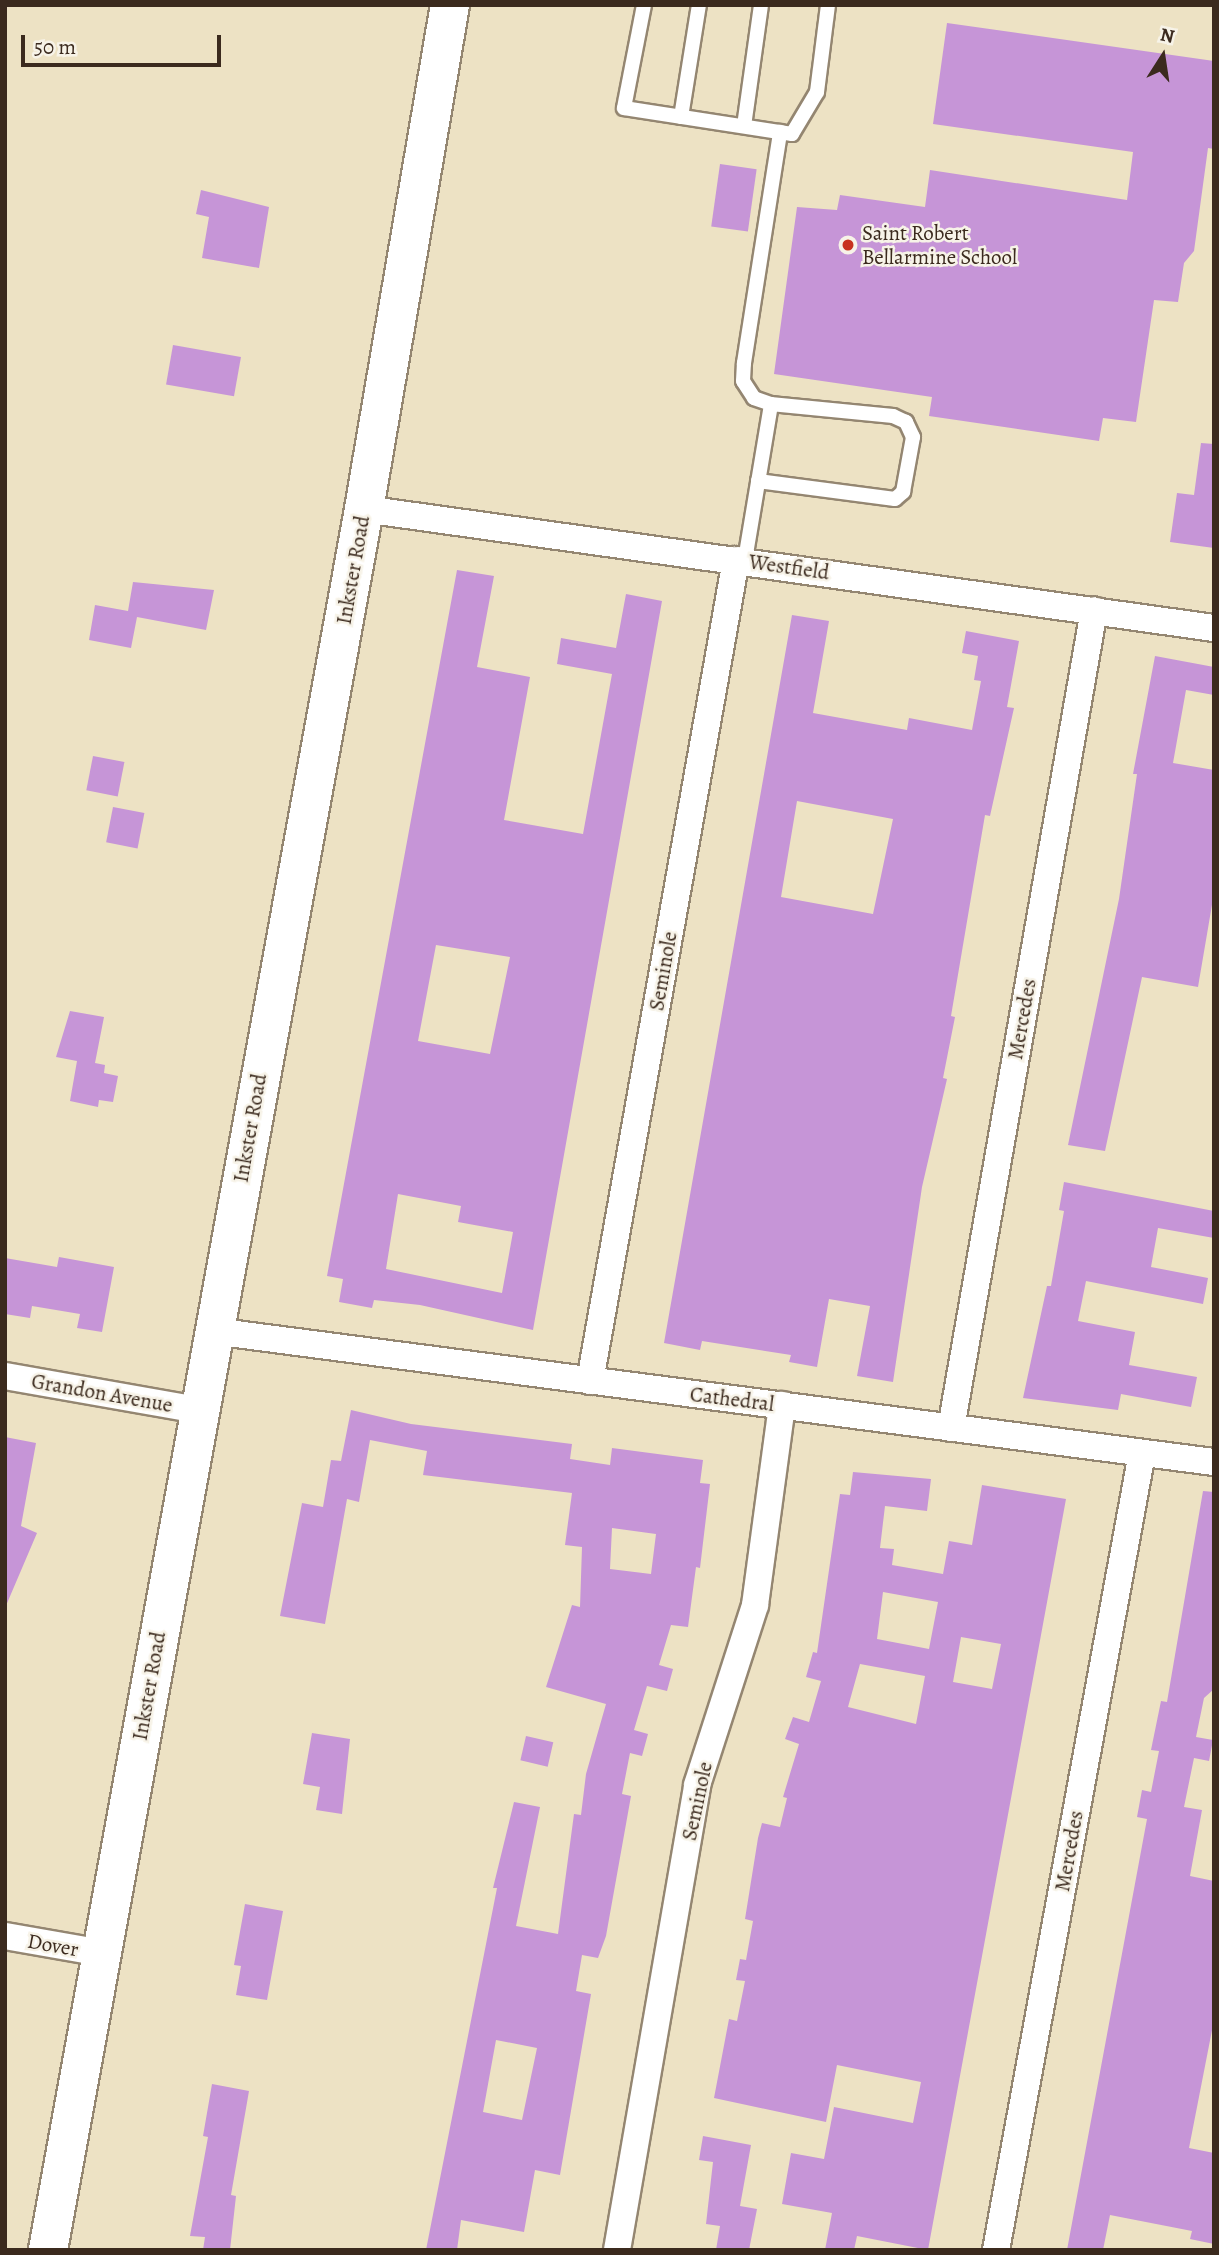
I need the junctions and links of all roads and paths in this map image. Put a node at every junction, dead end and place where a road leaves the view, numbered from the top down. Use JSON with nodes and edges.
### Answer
{"nodes":[{"id":1,"x":450,"y":5,"type":"edge"},
{"id":2,"x":644,"y":5,"type":"edge"},
{"id":3,"x":699,"y":5,"type":"edge"},
{"id":4,"x":761,"y":5,"type":"edge"},
{"id":5,"x":828,"y":5,"type":"edge"},
{"id":6,"x":681,"y":117,"type":"junction"},
{"id":7,"x":744,"y":126,"type":"junction"},
{"id":8,"x":780,"y":132,"type":"junction"},
{"id":9,"x":771,"y":404,"type":"junction"},
{"id":10,"x":758,"y":481,"type":"junction"},
{"id":11,"x":364,"y":509,"type":"junction"},
{"id":12,"x":741,"y":560,"type":"junction"},
{"id":13,"x":1094,"y":610,"type":"junction"},
{"id":14,"x":1214,"y":628,"type":"edge"},
{"id":15,"x":213,"y":1331,"type":"junction"},
{"id":16,"x":5,"y":1376,"type":"edge"},
{"id":17,"x":590,"y":1381,"type":"junction"},
{"id":18,"x":782,"y":1405,"type":"junction"},
{"id":19,"x":198,"y":1410,"type":"junction"},
{"id":20,"x":951,"y":1428,"type":"junction"},
{"id":21,"x":1142,"y":1453,"type":"junction"},
{"id":22,"x":1214,"y":1462,"type":"edge"},
{"id":23,"x":5,"y":1936,"type":"edge"},
{"id":24,"x":102,"y":1953,"type":"junction"},
{"id":25,"x":48,"y":2250,"type":"edge"},
{"id":26,"x":617,"y":2250,"type":"edge"},
{"id":27,"x":996,"y":2250,"type":"edge"}],
"edges":[{"from":1,"to":11,"type":"main road","name":"Inkster Road"},
{"from":2,"to":6,"type":"lane"},
{"from":3,"to":6,"type":"lane"},
{"from":4,"to":7,"type":"lane"},
{"from":5,"to":8,"type":"lane"},
{"from":6,"to":7,"type":"lane"},
{"from":7,"to":8,"type":"lane"},
{"from":8,"to":9,"type":"lane"},
{"from":9,"to":10,"type":"lane"},
{"from":9,"to":10,"type":"lane"},
{"from":10,"to":12,"type":"lane"},
{"from":11,"to":12,"type":"street","name":"Westfield"},
{"from":11,"to":15,"type":"main road","name":"Inkster Road"},
{"from":12,"to":13,"type":"street","name":"Westfield"},
{"from":12,"to":17,"type":"street","name":"Seminole"},
{"from":13,"to":14,"type":"street","name":"Westfield"},
{"from":13,"to":20,"type":"street","name":"Mercedes"},
{"from":15,"to":17,"type":"street","name":"Cathedral"},
{"from":15,"to":19,"type":"main road","name":"Inkster Road"},
{"from":16,"to":19,"type":"street","name":"Grandon Avenue"},
{"from":17,"to":18,"type":"street","name":"Cathedral"},
{"from":18,"to":20,"type":"street","name":"Cathedral"},
{"from":18,"to":26,"type":"street","name":"Seminole"},
{"from":19,"to":24,"type":"main road","name":"Inkster Road"},
{"from":20,"to":21,"type":"street","name":"Cathedral"},
{"from":21,"to":22,"type":"street","name":"Cathedral"},
{"from":21,"to":27,"type":"street","name":"Mercedes"},
{"from":23,"to":24,"type":"street","name":"Dover"},
{"from":24,"to":25,"type":"main road","name":"Inkster Road"}]}
